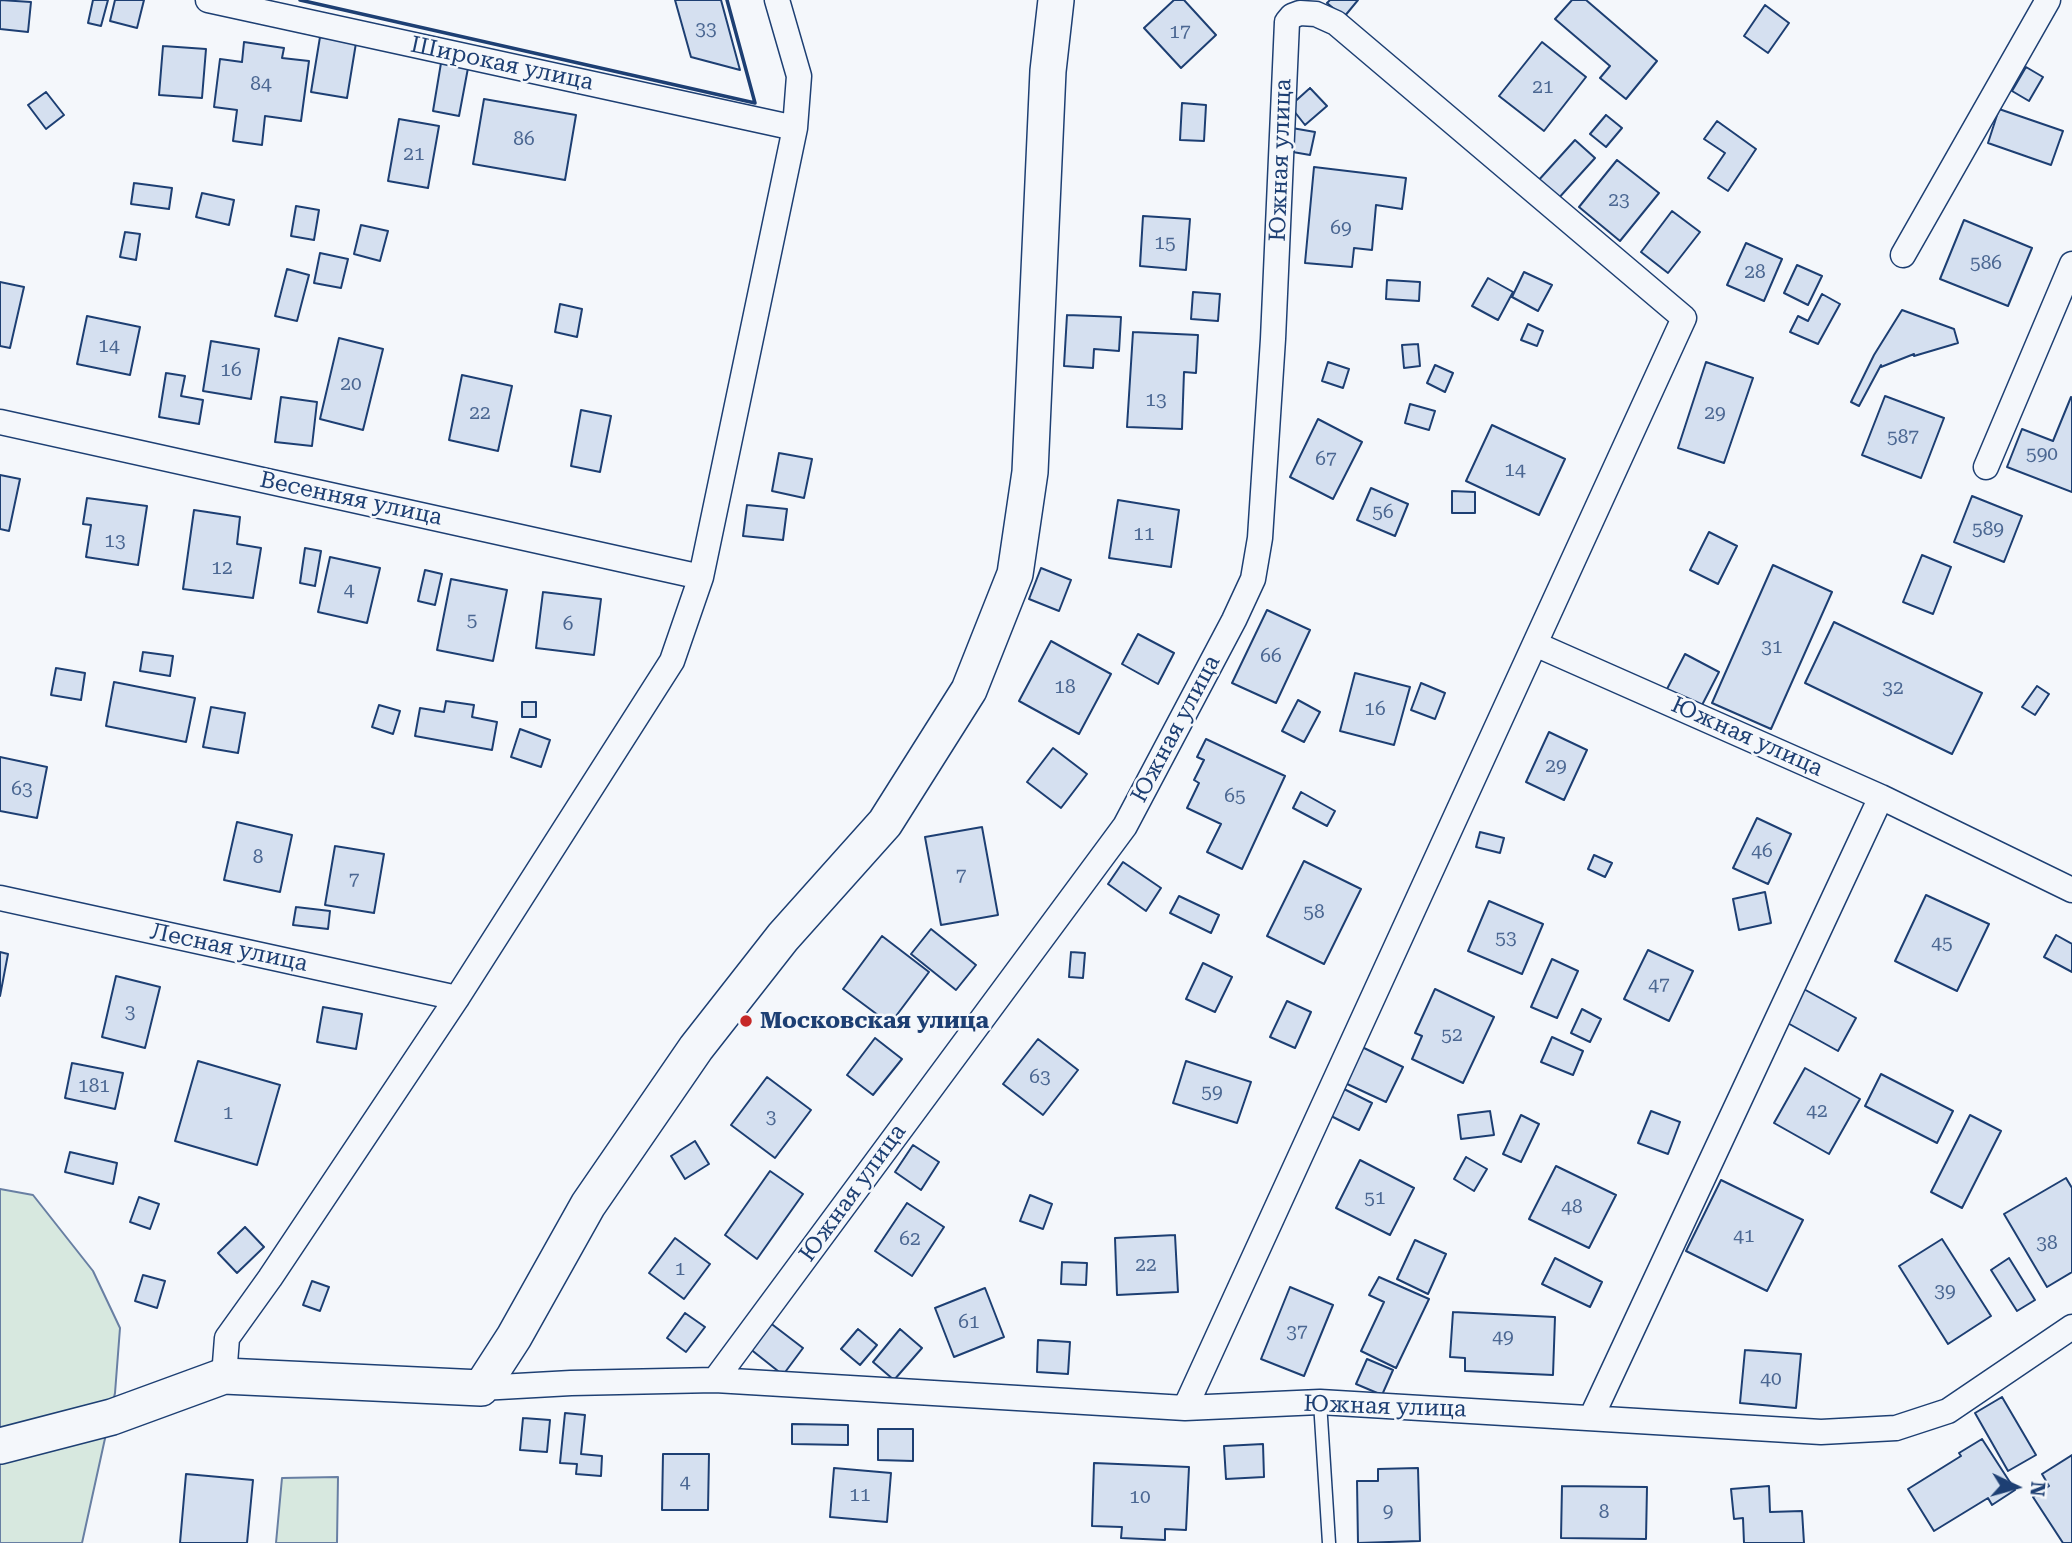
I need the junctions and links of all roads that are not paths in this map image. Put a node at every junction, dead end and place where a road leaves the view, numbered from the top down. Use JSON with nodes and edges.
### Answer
{"nodes":[{"id":1,"x":208,"y":0,"type":"edge"},
{"id":2,"x":777,"y":0,"type":"edge"},
{"id":3,"x":1056,"y":0,"type":"edge"},
{"id":4,"x":2048,"y":0,"type":"edge"},
{"id":5,"x":795,"y":128,"type":"junction"},
{"id":6,"x":1903,"y":255,"type":"dead end"},
{"id":7,"x":2072,"y":264,"type":"edge"},
{"id":8,"x":0,"y":422,"type":"edge"},
{"id":9,"x":1986,"y":467,"type":"dead end"},
{"id":10,"x":701,"y":577,"type":"junction"},
{"id":11,"x":1535,"y":644,"type":"junction"},
{"id":12,"x":1881,"y":797,"type":"junction"},
{"id":13,"x":2072,"y":890,"type":"edge"},
{"id":14,"x":0,"y":898,"type":"edge"},
{"id":15,"x":457,"y":998,"type":"junction"},
{"id":16,"x":2072,"y":1327,"type":"edge"},
{"id":17,"x":224,"y":1376,"type":"junction"},
{"id":18,"x":715,"y":1380,"type":"junction"},
{"id":19,"x":481,"y":1388,"type":"junction"},
{"id":20,"x":1320,"y":1402,"type":"junction"},
{"id":21,"x":1185,"y":1408,"type":"junction"},
{"id":22,"x":1591,"y":1418,"type":"junction"},
{"id":23,"x":0,"y":1446,"type":"edge"},
{"id":24,"x":1329,"y":1543,"type":"edge"}],
"edges":[{"from":1,"to":5,"type":"street","name":"Широкая улица"},
{"from":2,"to":5,"type":"street"},
{"from":3,"to":19,"type":"street"},
{"from":4,"to":6,"type":"street"},
{"from":5,"to":10,"type":"street"},
{"from":7,"to":9,"type":"street"},
{"from":8,"to":10,"type":"street","name":"Весенняя улица"},
{"from":10,"to":15,"type":"street"},
{"from":11,"to":12,"type":"street","name":"Южная улица"},
{"from":11,"to":18,"type":"street","name":"Южная улица"},
{"from":11,"to":21,"type":"street"},
{"from":12,"to":13,"type":"street","name":"Южная улица"},
{"from":12,"to":22,"type":"street"},
{"from":14,"to":15,"type":"street","name":"Лесная улица"},
{"from":15,"to":17,"type":"street"},
{"from":16,"to":22,"type":"street","name":"Южная улица"},
{"from":17,"to":19,"type":"street"},
{"from":17,"to":23,"type":"street"},
{"from":18,"to":19,"type":"street"},
{"from":18,"to":21,"type":"street","name":"Южная улица"},
{"from":20,"to":21,"type":"street","name":"Южная улица"},
{"from":20,"to":22,"type":"street","name":"Южная улица"},
{"from":20,"to":24,"type":"lane"}]}
